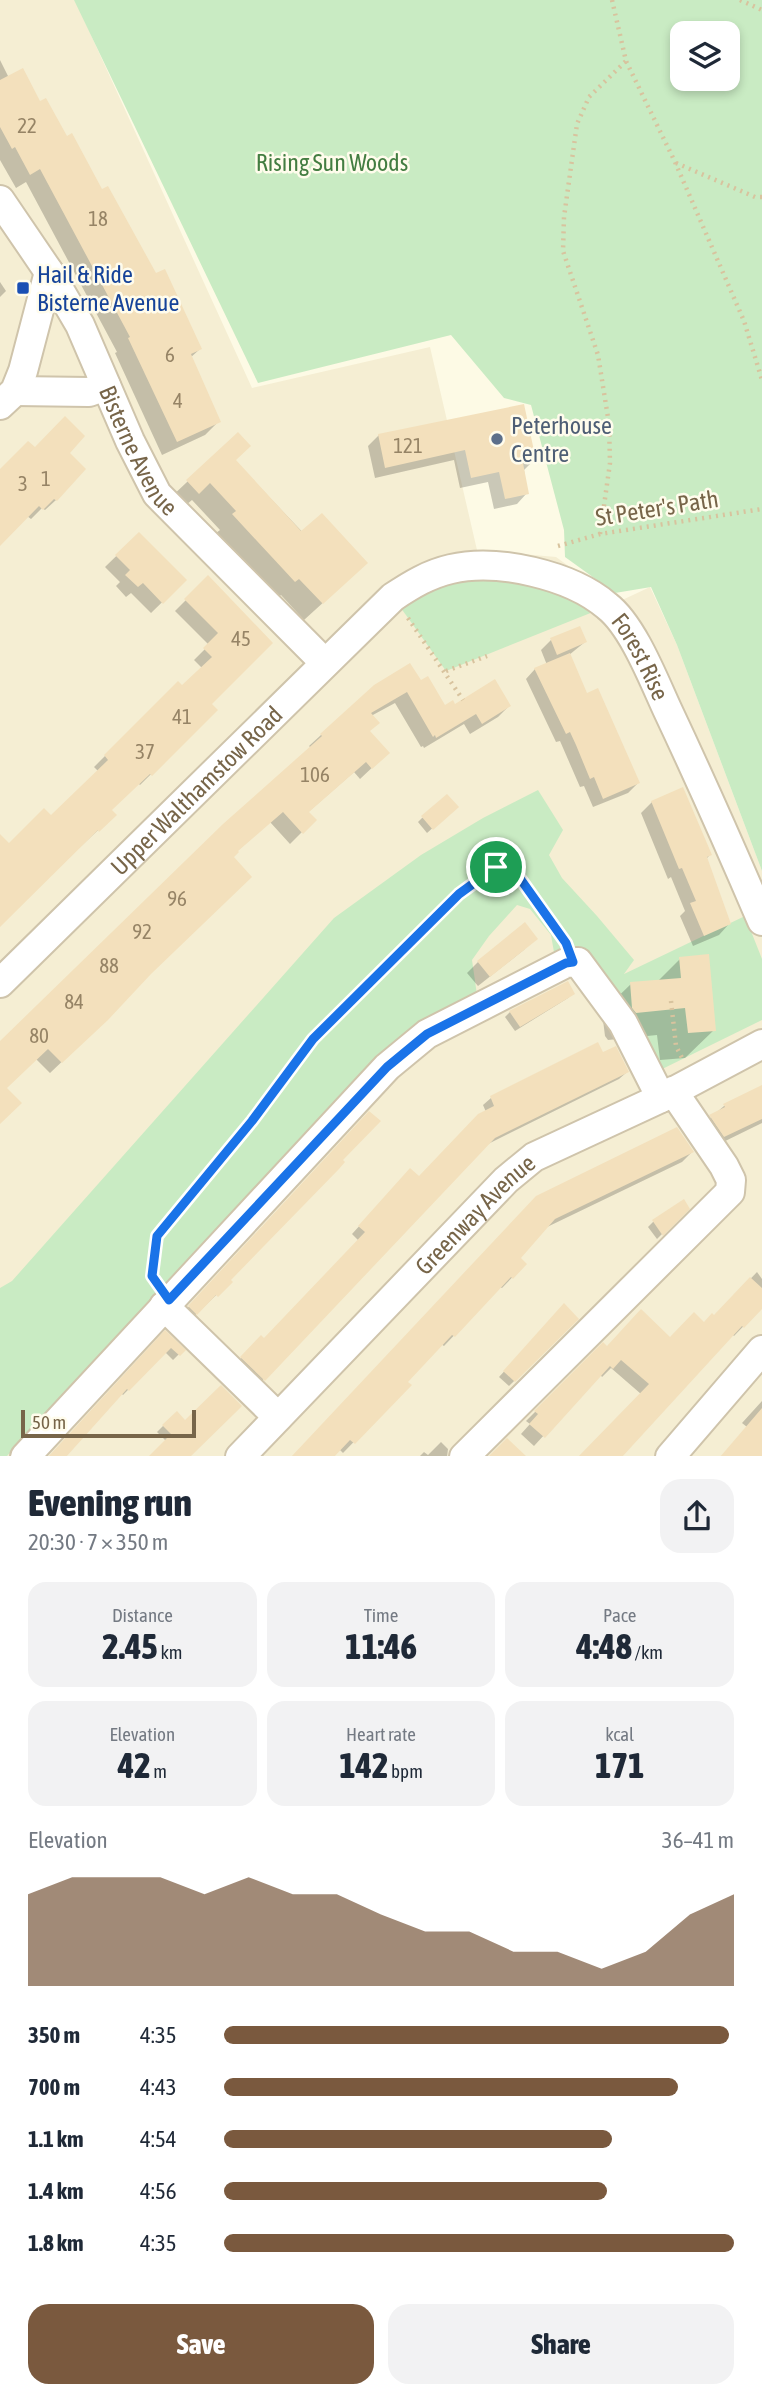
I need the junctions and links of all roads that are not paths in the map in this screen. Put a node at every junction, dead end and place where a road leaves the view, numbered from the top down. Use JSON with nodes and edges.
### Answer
{"nodes":[{"id":1,"x":0,"y":200,"type":"edge"},
{"id":2,"x":49,"y":272,"type":"junction"},
{"id":3,"x":106,"y":386,"type":"junction"},
{"id":4,"x":8,"y":398,"type":"edge"},
{"id":5,"x":393,"y":597,"type":"joint"},
{"id":6,"x":325,"y":663,"type":"junction"},
{"id":7,"x":762,"y":921,"type":"edge"},
{"id":8,"x":0,"y":983,"type":"edge"},
{"id":9,"x":762,"y":1044,"type":"edge"},
{"id":10,"x":676,"y":1090,"type":"junction"},
{"id":11,"x":167,"y":1303,"type":"junction"},
{"id":12,"x":762,"y":1350,"type":"edge"},
{"id":13,"x":278,"y":1418,"type":"junction"},
{"id":14,"x":254,"y":1452,"type":"edge"},
{"id":15,"x":26,"y":1456,"type":"edge"},
{"id":16,"x":465,"y":1456,"type":"edge"},
{"id":17,"x":671,"y":1456,"type":"edge"}],
"edges":[{"from":1,"to":2,"type":"street","name":"Bisterne Avenue"},
{"from":2,"to":3,"type":"street","name":"Bisterne Avenue"},
{"from":2,"to":4,"type":"street"},
{"from":3,"to":4,"type":"street"},
{"from":3,"to":6,"type":"street","name":"Bisterne Avenue"},
{"from":5,"to":6,"type":"street","name":"Upper Walthamstow Road"},
{"from":5,"to":7,"type":"street","name":"Forest Rise"},
{"from":6,"to":8,"type":"street","name":"Upper Walthamstow Road"},
{"from":9,"to":10,"type":"street","name":"Greenway Avenue"},
{"from":10,"to":11,"type":"street"},
{"from":10,"to":13,"type":"street","name":"Greenway Avenue"},
{"from":10,"to":16,"type":"street"},
{"from":11,"to":13,"type":"street"},
{"from":11,"to":15,"type":"street"},
{"from":12,"to":17,"type":"street"},
{"from":13,"to":14,"type":"street","name":"Greenway Avenue"}]}
